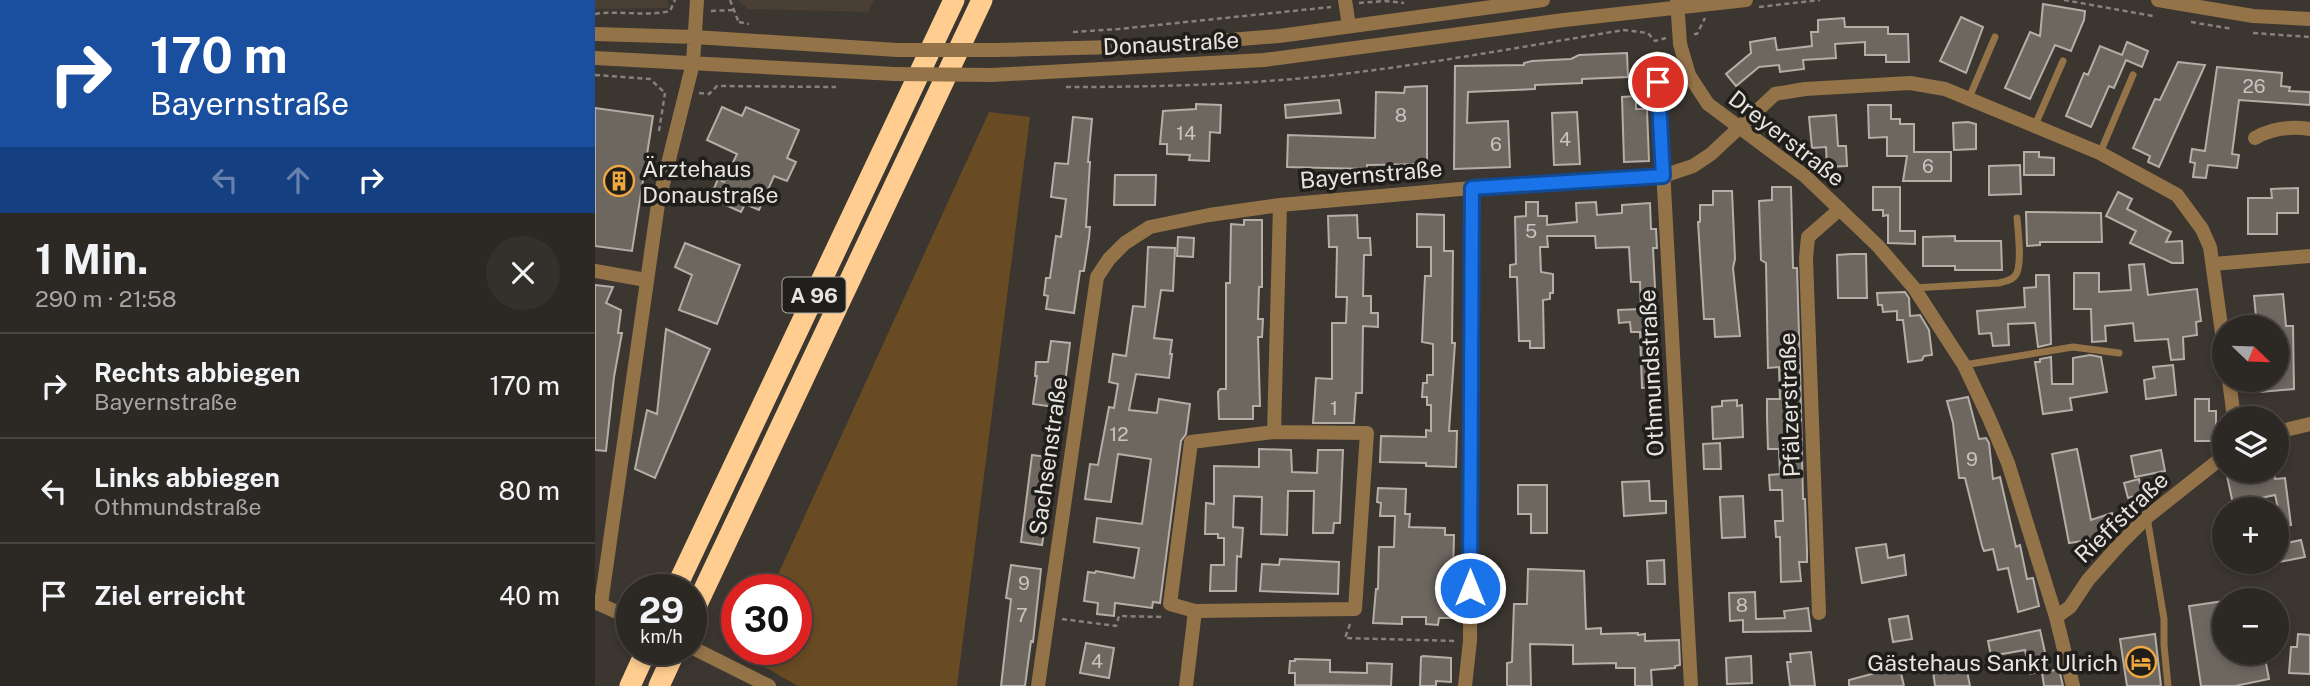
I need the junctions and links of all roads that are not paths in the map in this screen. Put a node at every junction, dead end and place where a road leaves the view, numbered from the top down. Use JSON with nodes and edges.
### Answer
{"nodes":[{"id":1,"x":697,"y":0,"type":"edge"},
{"id":2,"x":954,"y":0,"type":"edge"},
{"id":3,"x":982,"y":0,"type":"edge"},
{"id":4,"x":1543,"y":0,"type":"edge"},
{"id":5,"x":2158,"y":0,"type":"edge"},
{"id":6,"x":1345,"y":3,"type":"edge"},
{"id":7,"x":1677,"y":4,"type":"edge"},
{"id":8,"x":1750,"y":4,"type":"edge"},
{"id":9,"x":2310,"y":19,"type":"edge"},
{"id":10,"x":1349,"y":26,"type":"junction"},
{"id":11,"x":595,"y":34,"type":"edge"},
{"id":12,"x":695,"y":37,"type":"junction"},
{"id":13,"x":1995,"y":37,"type":"dead end"},
{"id":14,"x":595,"y":58,"type":"edge"},
{"id":15,"x":1657,"y":58,"type":"dead end"},
{"id":16,"x":2063,"y":61,"type":"dead end"},
{"id":17,"x":693,"y":63,"type":"junction"},
{"id":18,"x":2133,"y":75,"type":"dead end"},
{"id":19,"x":1969,"y":99,"type":"junction"},
{"id":20,"x":2035,"y":125,"type":"junction"},
{"id":21,"x":1738,"y":128,"type":"junction"},
{"id":22,"x":2310,"y":128,"type":"edge"},
{"id":23,"x":2255,"y":138,"type":"dead end"},
{"id":24,"x":2100,"y":153,"type":"junction"},
{"id":25,"x":1663,"y":176,"type":"junction"},
{"id":26,"x":1472,"y":188,"type":"junction"},
{"id":27,"x":1280,"y":205,"type":"junction"},
{"id":28,"x":1840,"y":209,"type":"junction"},
{"id":29,"x":2017,"y":218,"type":"dead end"},
{"id":30,"x":1125,"y":243,"type":"joint"},
{"id":31,"x":2310,"y":256,"type":"edge"},
{"id":32,"x":2213,"y":264,"type":"junction"},
{"id":33,"x":595,"y":271,"type":"edge"},
{"id":34,"x":646,"y":280,"type":"junction"},
{"id":35,"x":1914,"y":288,"type":"junction"},
{"id":36,"x":2220,"y":315,"type":"edge"},
{"id":37,"x":2119,"y":354,"type":"dead end"},
{"id":38,"x":1964,"y":365,"type":"junction"},
{"id":39,"x":2310,"y":424,"type":"edge"},
{"id":40,"x":2289,"y":429,"type":"edge"},
{"id":41,"x":1273,"y":432,"type":"junction"},
{"id":42,"x":2212,"y":466,"type":"edge"},
{"id":43,"x":2147,"y":517,"type":"junction"},
{"id":44,"x":683,"y":574,"type":"edge"},
{"id":45,"x":707,"y":583,"type":"edge"},
{"id":46,"x":598,"y":603,"type":"edge"},
{"id":47,"x":1195,"y":611,"type":"junction"},
{"id":48,"x":616,"y":612,"type":"edge"},
{"id":49,"x":1819,"y":613,"type":"dead end"},
{"id":50,"x":2056,"y":617,"type":"junction"},
{"id":51,"x":707,"y":655,"type":"edge"},
{"id":52,"x":640,"y":665,"type":"edge"},
{"id":53,"x":669,"y":665,"type":"edge"},
{"id":54,"x":630,"y":686,"type":"edge"},
{"id":55,"x":659,"y":686,"type":"edge"},
{"id":56,"x":769,"y":686,"type":"edge"},
{"id":57,"x":1038,"y":686,"type":"edge"},
{"id":58,"x":1186,"y":686,"type":"edge"},
{"id":59,"x":1465,"y":686,"type":"edge"},
{"id":60,"x":1691,"y":686,"type":"edge"},
{"id":61,"x":2073,"y":686,"type":"edge"},
{"id":62,"x":2168,"y":686,"type":"edge"}],
"edges":[{"from":1,"to":12,"type":"street"},
{"from":2,"to":44,"type":"highway","number":"A 96"},
{"from":3,"to":45,"type":"highway","number":"A 96"},
{"from":4,"to":10,"type":"street","name":"Donaustraße"},
{"from":5,"to":9,"type":"street"},
{"from":6,"to":10,"type":"street"},
{"from":7,"to":8,"type":"street","name":"Donaustraße"},
{"from":7,"to":17,"type":"street","name":"Donaustraße","bridge":true},
{"from":7,"to":21,"type":"street","name":"Dreyerstraße"},
{"from":10,"to":12,"type":"street","name":"Donaustraße","bridge":true},
{"from":11,"to":12,"type":"street","name":"Donaustraße"},
{"from":12,"to":17,"type":"street"},
{"from":13,"to":19,"type":"lane"},
{"from":14,"to":17,"type":"street","name":"Donaustraße"},
{"from":15,"to":25,"type":"street","name":"Othmundstraße"},
{"from":16,"to":20,"type":"lane"},
{"from":17,"to":34,"type":"street"},
{"from":18,"to":24,"type":"lane"},
{"from":19,"to":20,"type":"street","name":"Bayernstraße"},
{"from":19,"to":21,"type":"street","name":"Bayernstraße"},
{"from":20,"to":24,"type":"street","name":"Bayernstraße"},
{"from":21,"to":25,"type":"street","name":"Bayernstraße"},
{"from":21,"to":28,"type":"street","name":"Dreyerstraße"},
{"from":22,"to":23,"type":"street"},
{"from":24,"to":32,"type":"street","name":"Bayernstraße"},
{"from":25,"to":26,"type":"street","name":"Bayernstraße"},
{"from":25,"to":60,"type":"street","name":"Othmundstraße"},
{"from":26,"to":27,"type":"street","name":"Bayernstraße"},
{"from":26,"to":59,"type":"street"},
{"from":27,"to":30,"type":"street","name":"Bayernstraße"},
{"from":27,"to":41,"type":"street"},
{"from":28,"to":35,"type":"street","name":"Dreyerstraße"},
{"from":28,"to":49,"type":"street","name":"Pfälzerstraße"},
{"from":29,"to":35,"type":"lane"},
{"from":30,"to":57,"type":"street","name":"Sachsenstraße"},
{"from":31,"to":32,"type":"street"},
{"from":32,"to":36,"type":"street","name":"Bayernstraße"},
{"from":33,"to":34,"type":"street"},
{"from":34,"to":46,"type":"street"},
{"from":35,"to":38,"type":"street","name":"Dreyerstraße"},
{"from":37,"to":38,"type":"lane"},
{"from":38,"to":50,"type":"street","name":"Dreyerstraße"},
{"from":39,"to":40,"type":"street"},
{"from":41,"to":47,"type":"street"},
{"from":41,"to":47,"type":"street"},
{"from":42,"to":43,"type":"street","name":"Rieffstraße"},
{"from":43,"to":50,"type":"street","name":"Rieffstraße"},
{"from":43,"to":62,"type":"lane"},
{"from":46,"to":48,"type":"street"},
{"from":47,"to":58,"type":"street"},
{"from":50,"to":61,"type":"street","name":"Dreyerstraße"},
{"from":51,"to":56,"type":"street"},
{"from":52,"to":54,"type":"highway"},
{"from":53,"to":55,"type":"highway"}]}
